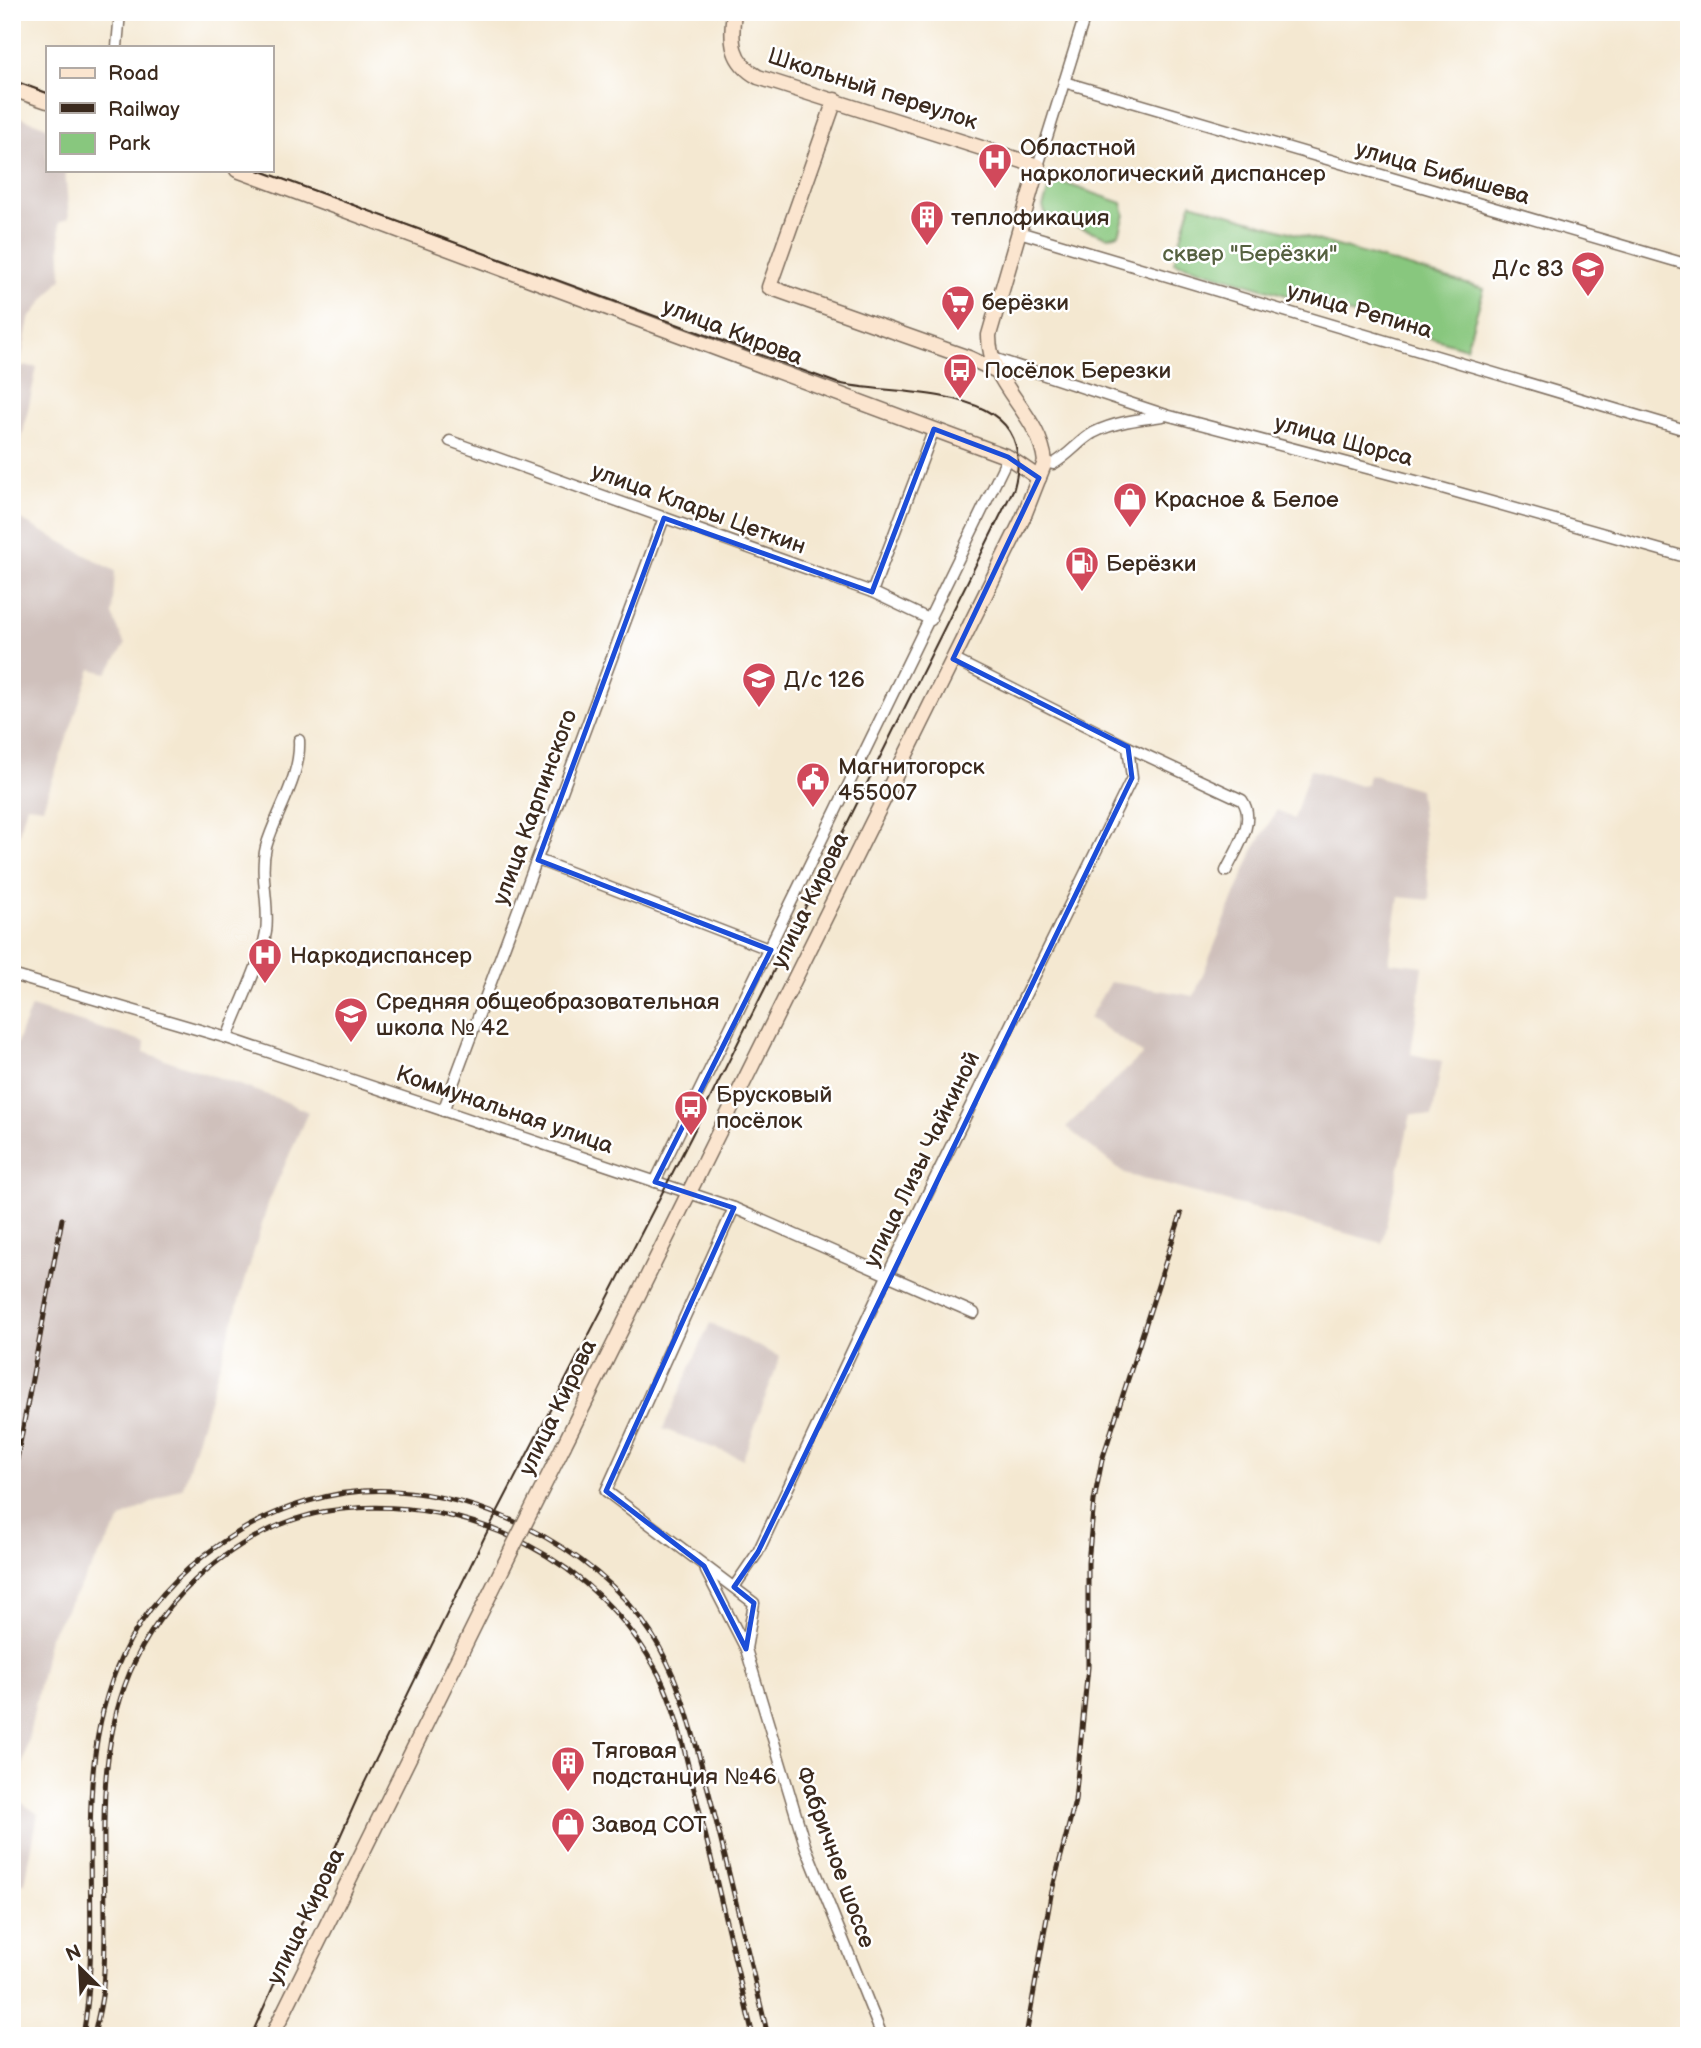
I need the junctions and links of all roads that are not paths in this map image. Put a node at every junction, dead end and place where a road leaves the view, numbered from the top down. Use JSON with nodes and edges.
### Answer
{"nodes":[{"id":1,"x":120,"y":12,"type":"edge"},
{"id":2,"x":734,"y":12,"type":"edge"},
{"id":3,"x":1086,"y":12,"type":"edge"},
{"id":4,"x":117,"y":46,"type":"edge"},
{"id":5,"x":1065,"y":82,"type":"junction"},
{"id":6,"x":12,"y":89,"type":"edge"},
{"id":7,"x":835,"y":100,"type":"junction"},
{"id":8,"x":46,"y":101,"type":"edge"},
{"id":9,"x":1038,"y":166,"type":"junction"},
{"id":10,"x":242,"y":172,"type":"edge"},
{"id":11,"x":1019,"y":232,"type":"junction"},
{"id":12,"x":1689,"y":265,"type":"edge"},
{"id":13,"x":993,"y":364,"type":"junction"},
{"id":14,"x":1166,"y":415,"type":"junction"},
{"id":15,"x":934,"y":429,"type":"junction"},
{"id":16,"x":1689,"y":431,"type":"edge"},
{"id":17,"x":450,"y":441,"type":"dead end"},
{"id":18,"x":1008,"y":457,"type":"junction"},
{"id":19,"x":1045,"y":462,"type":"junction"},
{"id":20,"x":1039,"y":478,"type":"junction"},
{"id":21,"x":664,"y":518,"type":"junction"},
{"id":22,"x":1689,"y":558,"type":"edge"},
{"id":23,"x":872,"y":592,"type":"junction"},
{"id":24,"x":931,"y":620,"type":"junction"},
{"id":25,"x":953,"y":659,"type":"junction"},
{"id":26,"x":299,"y":740,"type":"dead end"},
{"id":27,"x":1128,"y":747,"type":"junction"},
{"id":28,"x":538,"y":860,"type":"junction"},
{"id":29,"x":1226,"y":872,"type":"dead end"},
{"id":30,"x":771,"y":950,"type":"junction"},
{"id":31,"x":12,"y":975,"type":"edge"},
{"id":32,"x":227,"y":1038,"type":"junction"},
{"id":33,"x":443,"y":1111,"type":"junction"},
{"id":34,"x":655,"y":1182,"type":"junction"},
{"id":35,"x":688,"y":1193,"type":"junction"},
{"id":36,"x":734,"y":1208,"type":"junction"},
{"id":37,"x":887,"y":1276,"type":"junction"},
{"id":38,"x":974,"y":1313,"type":"dead end"},
{"id":39,"x":704,"y":1566,"type":"junction"},
{"id":40,"x":734,"y":1587,"type":"junction"},
{"id":41,"x":746,"y":1649,"type":"junction"},
{"id":42,"x":272,"y":2036,"type":"edge"},
{"id":43,"x":882,"y":2036,"type":"edge"}],
"edges":[{"from":1,"to":4,"type":"street"},
{"from":2,"to":7,"type":"main road","name":"Школьный переулок"},
{"from":3,"to":5,"type":"street"},
{"from":5,"to":9,"type":"street"},
{"from":5,"to":12,"type":"street","name":"улица Бибишева"},
{"from":6,"to":8,"type":"main road"},
{"from":7,"to":9,"type":"main road","name":"Школьный переулок"},
{"from":7,"to":13,"type":"main road"},
{"from":9,"to":11,"type":"main road"},
{"from":10,"to":15,"type":"main road","name":"улица Кирова"},
{"from":11,"to":13,"type":"main road"},
{"from":11,"to":16,"type":"street","name":"улица Репина"},
{"from":13,"to":14,"type":"street","name":"улица Щорса"},
{"from":13,"to":19,"type":"main road"},
{"from":14,"to":19,"type":"street"},
{"from":14,"to":22,"type":"street","name":"улица Щорса"},
{"from":15,"to":18,"type":"main road","name":"улица Кирова"},
{"from":15,"to":23,"type":"street"},
{"from":17,"to":21,"type":"street","name":"улица Клары Цеткин"},
{"from":18,"to":20,"type":"main road","name":"улица Кирова"},
{"from":18,"to":24,"type":"street"},
{"from":19,"to":20,"type":"main road"},
{"from":20,"to":25,"type":"main road","name":"улица Кирова"},
{"from":21,"to":23,"type":"street","name":"улица Клары Цеткин"},
{"from":21,"to":28,"type":"street","name":"улица Карпинского"},
{"from":23,"to":24,"type":"street","name":"улица Клары Цеткин"},
{"from":24,"to":30,"type":"street"},
{"from":25,"to":27,"type":"street"},
{"from":25,"to":35,"type":"main road","name":"улица Кирова"},
{"from":26,"to":32,"type":"street"},
{"from":27,"to":29,"type":"street"},
{"from":27,"to":37,"type":"street","name":"улица Лизы Чайкиной"},
{"from":28,"to":30,"type":"street"},
{"from":28,"to":33,"type":"street","name":"улица Карпинского"},
{"from":30,"to":34,"type":"street"},
{"from":31,"to":32,"type":"street","name":"Коммунальная улица"},
{"from":32,"to":33,"type":"street","name":"Коммунальная улица"},
{"from":33,"to":34,"type":"street","name":"Коммунальная улица"},
{"from":34,"to":35,"type":"street","name":"Коммунальная улица"},
{"from":35,"to":36,"type":"street","name":"Коммунальная улица"},
{"from":35,"to":42,"type":"main road","name":"улица Кирова","bridge":true},
{"from":36,"to":37,"type":"street","name":"Коммунальная улица"},
{"from":36,"to":39,"type":"street"},
{"from":37,"to":38,"type":"street","name":"Коммунальная улица"},
{"from":37,"to":40,"type":"street","name":"улица Лизы Чайкиной"},
{"from":39,"to":40,"type":"street"},
{"from":39,"to":41,"type":"street","name":"Фабричное шоссе"},
{"from":40,"to":41,"type":"street","name":"Фабричное шоссе"},
{"from":41,"to":43,"type":"street","name":"Фабричное шоссе"}]}
